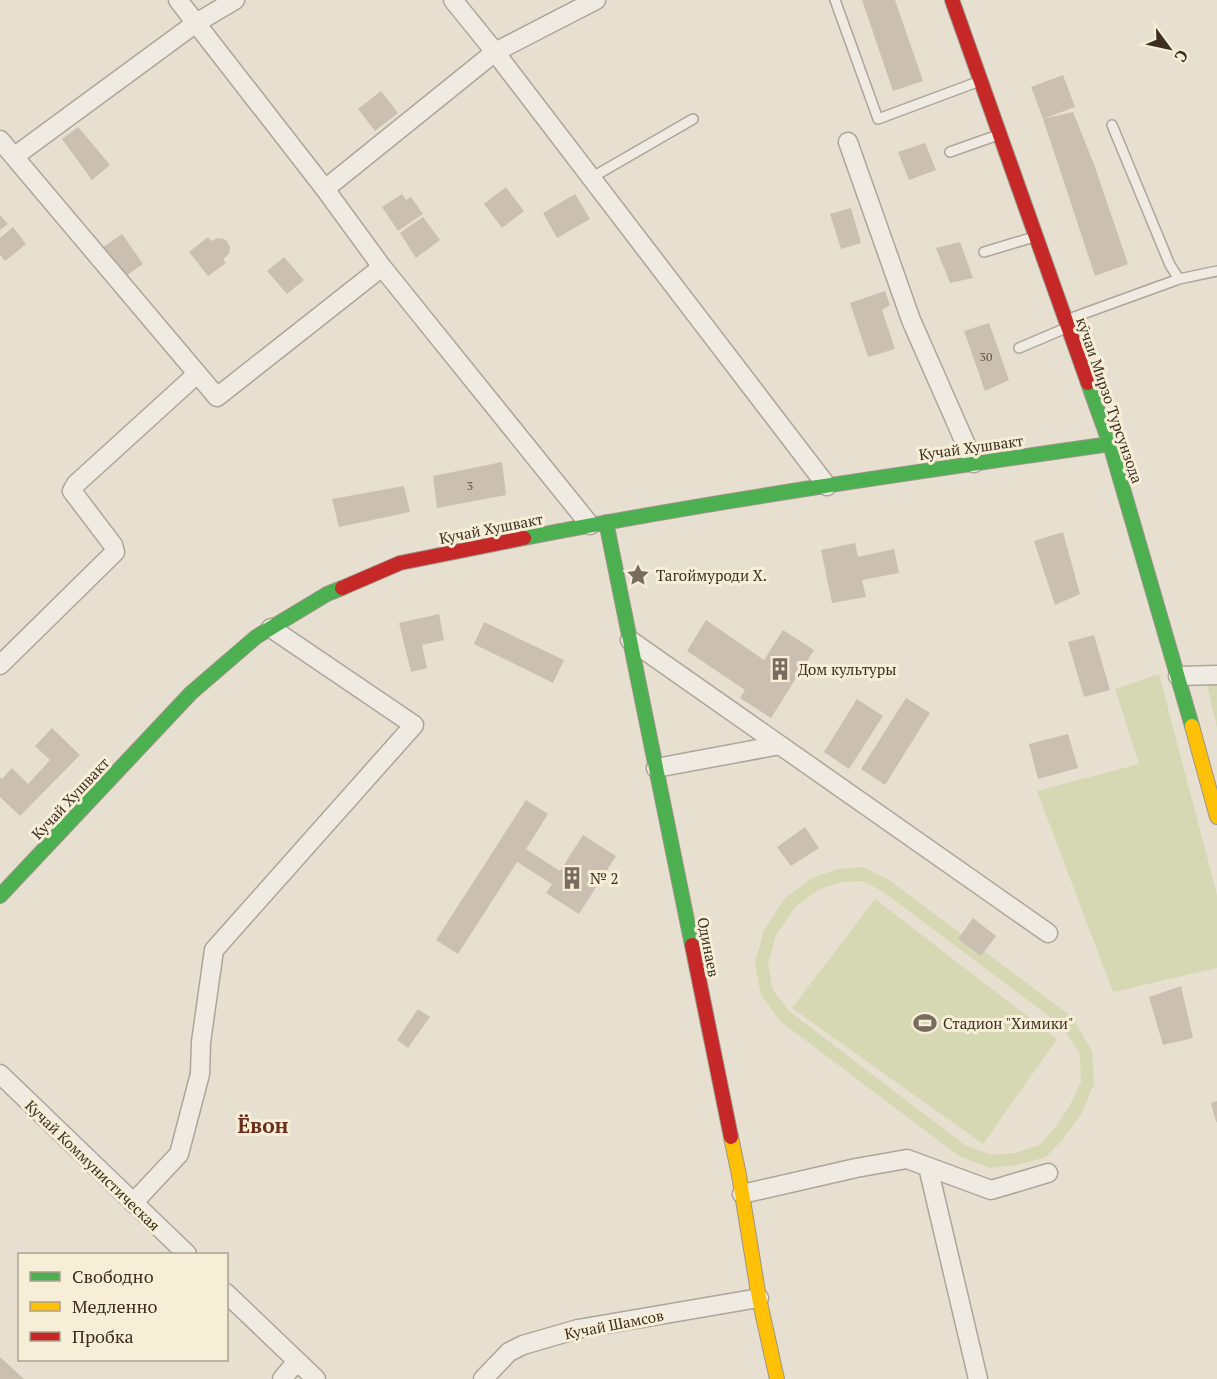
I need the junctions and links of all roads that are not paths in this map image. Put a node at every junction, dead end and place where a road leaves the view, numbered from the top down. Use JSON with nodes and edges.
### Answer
{"nodes":[{"id":1,"x":178,"y":0,"type":"edge"},
{"id":2,"x":235,"y":0,"type":"edge"},
{"id":3,"x":453,"y":0,"type":"edge"},
{"id":4,"x":596,"y":0,"type":"edge"},
{"id":5,"x":835,"y":0,"type":"edge"},
{"id":6,"x":952,"y":0,"type":"edge"},
{"id":7,"x":196,"y":23,"type":"junction"},
{"id":8,"x":495,"y":52,"type":"junction"},
{"id":9,"x":981,"y":81,"type":"junction"},
{"id":10,"x":693,"y":119,"type":"dead end"},
{"id":11,"x":1112,"y":125,"type":"dead end"},
{"id":12,"x":1000,"y":135,"type":"junction"},
{"id":13,"x":0,"y":140,"type":"edge"},
{"id":14,"x":848,"y":142,"type":"dead end"},
{"id":15,"x":950,"y":152,"type":"dead end"},
{"id":16,"x":15,"y":156,"type":"junction"},
{"id":17,"x":591,"y":177,"type":"junction"},
{"id":18,"x":325,"y":189,"type":"junction"},
{"id":19,"x":1036,"y":237,"type":"junction"},
{"id":20,"x":984,"y":252,"type":"dead end"},
{"id":21,"x":382,"y":267,"type":"junction"},
{"id":22,"x":1217,"y":271,"type":"edge"},
{"id":23,"x":1179,"y":279,"type":"junction"},
{"id":24,"x":1067,"y":323,"type":"junction"},
{"id":25,"x":1019,"y":348,"type":"dead end"},
{"id":26,"x":197,"y":374,"type":"junction"},
{"id":27,"x":1110,"y":444,"type":"junction"},
{"id":28,"x":974,"y":464,"type":"junction"},
{"id":29,"x":827,"y":486,"type":"junction"},
{"id":30,"x":598,"y":524,"type":"junction"},
{"id":31,"x":271,"y":628,"type":"junction"},
{"id":32,"x":630,"y":640,"type":"junction"},
{"id":33,"x":2,"y":659,"type":"edge"},
{"id":34,"x":1217,"y":675,"type":"edge"},
{"id":35,"x":1178,"y":676,"type":"junction"},
{"id":36,"x":780,"y":745,"type":"junction"},
{"id":37,"x":656,"y":768,"type":"junction"},
{"id":38,"x":1217,"y":817,"type":"edge"},
{"id":39,"x":0,"y":896,"type":"edge"},
{"id":40,"x":1048,"y":933,"type":"dead end"},
{"id":41,"x":0,"y":1074,"type":"edge"},
{"id":42,"x":928,"y":1167,"type":"junction"},
{"id":43,"x":1048,"y":1173,"type":"dead end"},
{"id":44,"x":742,"y":1194,"type":"junction"},
{"id":45,"x":133,"y":1203,"type":"junction"},
{"id":46,"x":186,"y":1253,"type":"edge"},
{"id":47,"x":228,"y":1295,"type":"edge"},
{"id":48,"x":759,"y":1298,"type":"junction"},
{"id":49,"x":297,"y":1361,"type":"junction"},
{"id":50,"x":282,"y":1379,"type":"edge"},
{"id":51,"x":316,"y":1379,"type":"edge"},
{"id":52,"x":483,"y":1379,"type":"edge"},
{"id":53,"x":777,"y":1379,"type":"edge"},
{"id":54,"x":978,"y":1379,"type":"edge"}],
"edges":[{"from":1,"to":7,"type":"street"},
{"from":2,"to":7,"type":"street"},
{"from":3,"to":8,"type":"street"},
{"from":4,"to":8,"type":"street"},
{"from":5,"to":9,"type":"lane"},
{"from":6,"to":9,"type":"street","name":"кӯчаи Мирзо Турсунзода"},
{"from":7,"to":16,"type":"street"},
{"from":7,"to":18,"type":"street"},
{"from":8,"to":17,"type":"street"},
{"from":8,"to":18,"type":"street"},
{"from":9,"to":12,"type":"street","name":"кӯчаи Мирзо Турсунзода"},
{"from":10,"to":17,"type":"lane"},
{"from":11,"to":23,"type":"lane"},
{"from":12,"to":15,"type":"lane"},
{"from":12,"to":19,"type":"street","name":"кӯчаи Мирзо Турсунзода"},
{"from":13,"to":16,"type":"street"},
{"from":14,"to":28,"type":"street"},
{"from":16,"to":26,"type":"street"},
{"from":17,"to":29,"type":"street"},
{"from":18,"to":21,"type":"street"},
{"from":19,"to":20,"type":"lane"},
{"from":19,"to":24,"type":"street","name":"кӯчаи Мирзо Турсунзода"},
{"from":21,"to":26,"type":"street"},
{"from":21,"to":30,"type":"street"},
{"from":22,"to":23,"type":"lane"},
{"from":23,"to":24,"type":"lane"},
{"from":24,"to":25,"type":"lane"},
{"from":24,"to":27,"type":"street","name":"кӯчаи Мирзо Турсунзода"},
{"from":26,"to":33,"type":"street"},
{"from":27,"to":28,"type":"street","name":"Кучай Хушвакт"},
{"from":27,"to":35,"type":"street","name":"кӯчаи Мирзо Турсунзода"},
{"from":28,"to":29,"type":"street","name":"Кучай Хушвакт"},
{"from":29,"to":30,"type":"street","name":"Кучай Хушвакт"},
{"from":30,"to":31,"type":"street","name":"Кучай Хушвакт"},
{"from":30,"to":32,"type":"street","name":"Одинаев"},
{"from":31,"to":39,"type":"street","name":"Кучай Хушвакт"},
{"from":31,"to":45,"type":"street"},
{"from":32,"to":36,"type":"street"},
{"from":32,"to":37,"type":"street","name":"Одинаев"},
{"from":34,"to":35,"type":"street"},
{"from":35,"to":38,"type":"street","name":"кӯчаи Мирзо Турсунзода"},
{"from":36,"to":37,"type":"street"},
{"from":36,"to":40,"type":"street"},
{"from":37,"to":44,"type":"street","name":"Одинаев"},
{"from":41,"to":45,"type":"street","name":"Кучай Коммунистическая"},
{"from":42,"to":43,"type":"street"},
{"from":42,"to":44,"type":"street"},
{"from":42,"to":54,"type":"street"},
{"from":44,"to":48,"type":"street","name":"Одинаев"},
{"from":45,"to":46,"type":"street","name":"Кучай Коммунистическая"},
{"from":47,"to":49,"type":"street"},
{"from":48,"to":52,"type":"street","name":"Кучай Шамсов"},
{"from":48,"to":53,"type":"street","name":"Одинаев"},
{"from":49,"to":50,"type":"street"},
{"from":49,"to":51,"type":"street"}]}
